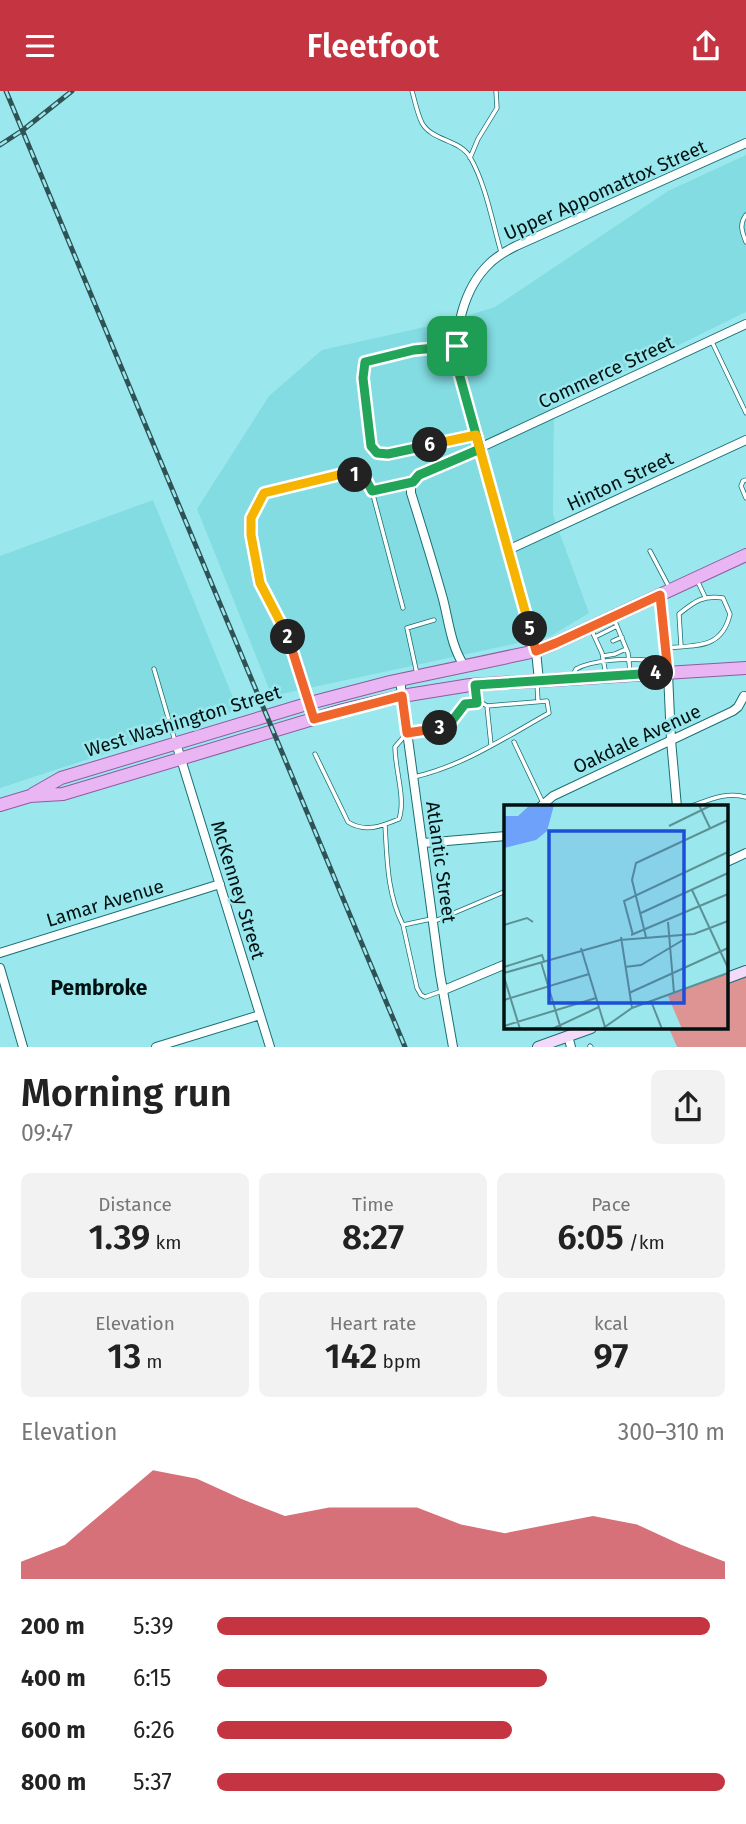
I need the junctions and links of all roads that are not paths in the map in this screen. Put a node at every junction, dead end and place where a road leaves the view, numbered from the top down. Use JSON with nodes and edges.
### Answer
{"nodes":[{"id":1,"x":412,"y":91,"type":"edge"},
{"id":2,"x":496,"y":91,"type":"edge"},
{"id":3,"x":746,"y":143,"type":"edge"},
{"id":4,"x":470,"y":157,"type":"junction"},
{"id":5,"x":746,"y":215,"type":"edge"},
{"id":6,"x":746,"y":242,"type":"edge"},
{"id":7,"x":501,"y":254,"type":"junction"},
{"id":8,"x":746,"y":324,"type":"edge"},
{"id":9,"x":711,"y":340,"type":"junction"},
{"id":10,"x":457,"y":346,"type":"junction"},
{"id":11,"x":746,"y":412,"type":"edge"},
{"id":12,"x":476,"y":435,"type":"junction"},
{"id":13,"x":746,"y":440,"type":"edge"},
{"id":14,"x":480,"y":449,"type":"junction"},
{"id":15,"x":746,"y":480,"type":"edge"},
{"id":16,"x":413,"y":482,"type":"junction"},
{"id":17,"x":372,"y":491,"type":"junction"},
{"id":18,"x":746,"y":498,"type":"edge"},
{"id":19,"x":508,"y":550,"type":"junction"},
{"id":20,"x":650,"y":551,"type":"dead end"},
{"id":21,"x":746,"y":555,"type":"edge"},
{"id":22,"x":696,"y":579,"type":"junction"},
{"id":23,"x":665,"y":593,"type":"junction"},
{"id":24,"x":705,"y":597,"type":"junction"},
{"id":25,"x":403,"y":608,"type":"dead end"},
{"id":26,"x":434,"y":620,"type":"dead end"},
{"id":27,"x":615,"y":621,"type":"junction"},
{"id":28,"x":593,"y":632,"type":"junction"},
{"id":29,"x":622,"y":638,"type":"junction"},
{"id":30,"x":613,"y":641,"type":"dead end"},
{"id":31,"x":606,"y":644,"type":"dead end"},
{"id":32,"x":681,"y":646,"type":"junction"},
{"id":33,"x":599,"y":647,"type":"junction"},
{"id":34,"x":666,"y":648,"type":"junction"},
{"id":35,"x":626,"y":649,"type":"junction"},
{"id":36,"x":536,"y":651,"type":"junction"},
{"id":37,"x":603,"y":656,"type":"junction"},
{"id":38,"x":629,"y":660,"type":"junction"},
{"id":39,"x":604,"y":662,"type":"junction"},
{"id":40,"x":465,"y":667,"type":"junction"},
{"id":41,"x":746,"y":668,"type":"edge"},
{"id":42,"x":154,"y":669,"type":"dead end"},
{"id":43,"x":668,"y":673,"type":"junction"},
{"id":44,"x":650,"y":674,"type":"junction"},
{"id":45,"x":631,"y":675,"type":"junction"},
{"id":46,"x":418,"y":677,"type":"junction"},
{"id":47,"x":606,"y":677,"type":"junction"},
{"id":48,"x":571,"y":679,"type":"junction"},
{"id":49,"x":400,"y":680,"type":"junction"},
{"id":50,"x":538,"y":681,"type":"junction"},
{"id":51,"x":475,"y":685,"type":"junction"},
{"id":52,"x":402,"y":696,"type":"junction"},
{"id":53,"x":745,"y":696,"type":"edge"},
{"id":54,"x":538,"y":702,"type":"junction"},
{"id":55,"x":310,"y":703,"type":"junction"},
{"id":56,"x":477,"y":703,"type":"junction"},
{"id":57,"x":488,"y":706,"type":"junction"},
{"id":58,"x":314,"y":719,"type":"junction"},
{"id":59,"x":407,"y":733,"type":"junction"},
{"id":60,"x":671,"y":740,"type":"junction"},
{"id":61,"x":514,"y":742,"type":"dead end"},
{"id":62,"x":176,"y":743,"type":"junction"},
{"id":63,"x":491,"y":745,"type":"junction"},
{"id":64,"x":315,"y":754,"type":"dead end"},
{"id":65,"x":181,"y":758,"type":"junction"},
{"id":66,"x":414,"y":777,"type":"junction"},
{"id":67,"x":30,"y":796,"type":"junction"},
{"id":68,"x":746,"y":797,"type":"edge"},
{"id":69,"x":0,"y":805,"type":"edge"},
{"id":70,"x":542,"y":805,"type":"edge"},
{"id":71,"x":677,"y":805,"type":"edge"},
{"id":72,"x":694,"y":805,"type":"edge"},
{"id":73,"x":385,"y":825,"type":"junction"},
{"id":74,"x":504,"y":836,"type":"edge"},
{"id":75,"x":423,"y":843,"type":"junction"},
{"id":76,"x":746,"y":853,"type":"edge"},
{"id":77,"x":728,"y":862,"type":"edge"},
{"id":78,"x":220,"y":884,"type":"junction"},
{"id":79,"x":504,"y":892,"type":"edge"},
{"id":80,"x":433,"y":921,"type":"junction"},
{"id":81,"x":403,"y":925,"type":"junction"},
{"id":82,"x":0,"y":953,"type":"edge"},
{"id":83,"x":504,"y":965,"type":"edge"},
{"id":84,"x":0,"y":968,"type":"edge"},
{"id":85,"x":746,"y":971,"type":"edge"},
{"id":86,"x":728,"y":978,"type":"edge"},
{"id":87,"x":444,"y":990,"type":"junction"},
{"id":88,"x":260,"y":1016,"type":"junction"},
{"id":89,"x":589,"y":1029,"type":"edge"},
{"id":90,"x":569,"y":1042,"type":"edge"},
{"id":91,"x":23,"y":1047,"type":"edge"},
{"id":92,"x":156,"y":1047,"type":"edge"},
{"id":93,"x":270,"y":1047,"type":"edge"},
{"id":94,"x":453,"y":1047,"type":"edge"},
{"id":95,"x":538,"y":1047,"type":"edge"}],
"edges":[{"from":1,"to":4,"type":"lane"},
{"from":2,"to":4,"type":"lane"},
{"from":3,"to":7,"type":"street","name":"Upper Appomattox Street"},
{"from":4,"to":7,"type":"lane"},
{"from":5,"to":6,"type":"lane"},
{"from":7,"to":10,"type":"street","name":"Upper Appomattox Street"},
{"from":8,"to":9,"type":"street","name":"Commerce Street"},
{"from":9,"to":11,"type":"lane"},
{"from":9,"to":14,"type":"street","name":"Commerce Street"},
{"from":10,"to":12,"type":"street"},
{"from":10,"to":12,"type":"lane"},
{"from":12,"to":14,"type":"street"},
{"from":13,"to":19,"type":"street","name":"Hinton Street"},
{"from":14,"to":16,"type":"street","name":"Commerce Street"},
{"from":14,"to":19,"type":"street"},
{"from":15,"to":18,"type":"lane"},
{"from":16,"to":17,"type":"lane"},
{"from":16,"to":40,"type":"street"},
{"from":17,"to":25,"type":"lane"},
{"from":17,"to":55,"type":"lane"},
{"from":19,"to":36,"type":"street"},
{"from":20,"to":23,"type":"lane"},
{"from":21,"to":22,"type":"main road","name":"West Washington Street"},
{"from":22,"to":23,"type":"main road","name":"West Washington Street"},
{"from":22,"to":24,"type":"lane"},
{"from":23,"to":27,"type":"main road","name":"West Washington Street"},
{"from":23,"to":34,"type":"street"},
{"from":24,"to":32,"type":"lane"},
{"from":24,"to":32,"type":"lane"},
{"from":26,"to":46,"type":"lane"},
{"from":27,"to":28,"type":"main road","name":"West Washington Street"},
{"from":27,"to":29,"type":"lane"},
{"from":28,"to":33,"type":"lane"},
{"from":28,"to":36,"type":"main road","name":"West Washington Street"},
{"from":29,"to":30,"type":"lane"},
{"from":29,"to":35,"type":"lane"},
{"from":31,"to":33,"type":"lane"},
{"from":32,"to":34,"type":"lane"},
{"from":33,"to":37,"type":"lane"},
{"from":34,"to":43,"type":"street"},
{"from":35,"to":37,"type":"lane"},
{"from":35,"to":38,"type":"lane"},
{"from":36,"to":40,"type":"main road","name":"West Washington Street"},
{"from":36,"to":50,"type":"street"},
{"from":37,"to":39,"type":"lane"},
{"from":38,"to":39,"type":"lane"},
{"from":38,"to":44,"type":"lane"},
{"from":38,"to":45,"type":"lane"},
{"from":39,"to":47,"type":"lane"},
{"from":39,"to":48,"type":"lane"},
{"from":40,"to":46,"type":"main road","name":"West Washington Street"},
{"from":41,"to":43,"type":"main road","name":"West Washington Street"},
{"from":42,"to":62,"type":"lane"},
{"from":43,"to":44,"type":"main road","name":"West Washington Street"},
{"from":43,"to":60,"type":"street"},
{"from":44,"to":45,"type":"main road","name":"West Washington Street"},
{"from":45,"to":47,"type":"main road","name":"West Washington Street"},
{"from":46,"to":49,"type":"main road","name":"West Washington Street"},
{"from":47,"to":48,"type":"main road","name":"West Washington Street"},
{"from":48,"to":50,"type":"main road","name":"West Washington Street"},
{"from":49,"to":52,"type":"street","name":"Atlantic Street"},
{"from":49,"to":55,"type":"main road","name":"West Washington Street"},
{"from":50,"to":51,"type":"main road","name":"West Washington Street"},
{"from":50,"to":54,"type":"lane"},
{"from":51,"to":52,"type":"main road","name":"West Washington Street"},
{"from":51,"to":56,"type":"lane"},
{"from":52,"to":58,"type":"main road","name":"West Washington Street"},
{"from":52,"to":59,"type":"street","name":"Atlantic Street"},
{"from":53,"to":60,"type":"street","name":"Oakdale Avenue"},
{"from":54,"to":57,"type":"lane"},
{"from":54,"to":63,"type":"lane"},
{"from":55,"to":58,"type":"lane"},
{"from":55,"to":62,"type":"main road","name":"West Washington Street"},
{"from":56,"to":57,"type":"lane"},
{"from":56,"to":59,"type":"lane"},
{"from":57,"to":63,"type":"lane"},
{"from":58,"to":65,"type":"main road","name":"West Washington Street"},
{"from":59,"to":66,"type":"street","name":"Atlantic Street"},
{"from":59,"to":73,"type":"lane"},
{"from":60,"to":70,"type":"street","name":"Oakdale Avenue"},
{"from":60,"to":71,"type":"street"},
{"from":61,"to":70,"type":"lane"},
{"from":62,"to":65,"type":"street","name":"McKenney Street"},
{"from":62,"to":67,"type":"main road","name":"West Washington Street"},
{"from":63,"to":66,"type":"lane"},
{"from":64,"to":73,"type":"lane"},
{"from":65,"to":67,"type":"main road","name":"West Washington Street"},
{"from":65,"to":78,"type":"street","name":"McKenney Street"},
{"from":66,"to":75,"type":"street","name":"Atlantic Street"},
{"from":67,"to":69,"type":"main road","name":"West Washington Street"},
{"from":68,"to":72,"type":"lane"},
{"from":73,"to":81,"type":"lane"},
{"from":74,"to":75,"type":"street"},
{"from":75,"to":80,"type":"street","name":"Atlantic Street"},
{"from":76,"to":77,"type":"street"},
{"from":78,"to":82,"type":"street","name":"Lamar Avenue"},
{"from":78,"to":88,"type":"street","name":"McKenney Street"},
{"from":79,"to":80,"type":"lane"},
{"from":80,"to":81,"type":"lane"},
{"from":80,"to":87,"type":"street","name":"Atlantic Street"},
{"from":81,"to":87,"type":"lane"},
{"from":83,"to":87,"type":"street"},
{"from":84,"to":91,"type":"street"},
{"from":85,"to":86,"type":"street"},
{"from":87,"to":94,"type":"street","name":"Atlantic Street"},
{"from":88,"to":92,"type":"street"},
{"from":88,"to":93,"type":"street","name":"McKenney Street"},
{"from":89,"to":90,"type":"street"},
{"from":90,"to":95,"type":"street"}]}
